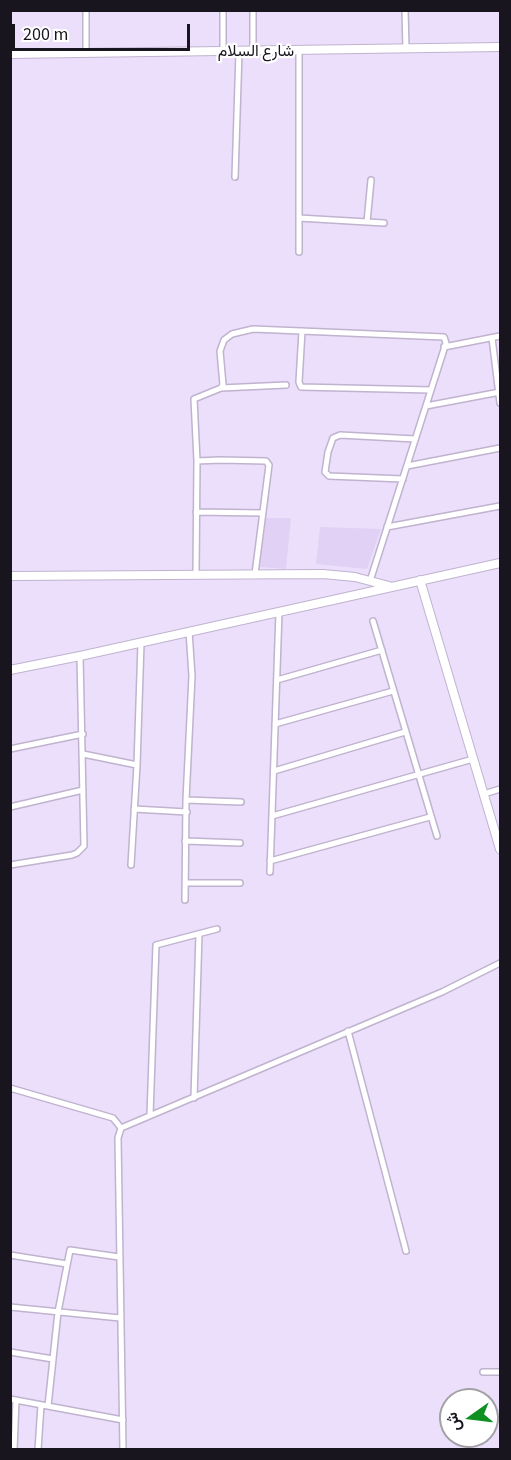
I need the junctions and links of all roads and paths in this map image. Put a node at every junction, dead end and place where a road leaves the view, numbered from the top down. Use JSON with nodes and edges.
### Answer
{"nodes":[{"id":1,"x":86,"y":10,"type":"edge"},
{"id":2,"x":223,"y":10,"type":"edge"},
{"id":3,"x":253,"y":10,"type":"edge"},
{"id":4,"x":405,"y":10,"type":"edge"},
{"id":5,"x":501,"y":47,"type":"edge"},
{"id":6,"x":406,"y":49,"type":"junction"},
{"id":7,"x":299,"y":51,"type":"junction"},
{"id":8,"x":223,"y":52,"type":"junction"},
{"id":9,"x":239,"y":52,"type":"junction"},
{"id":10,"x":253,"y":52,"type":"junction"},
{"id":11,"x":86,"y":53,"type":"junction"},
{"id":12,"x":10,"y":54,"type":"edge"},
{"id":13,"x":235,"y":177,"type":"dead end"},
{"id":14,"x":371,"y":180,"type":"dead end"},
{"id":15,"x":299,"y":218,"type":"junction"},
{"id":16,"x":368,"y":222,"type":"junction"},
{"id":17,"x":384,"y":223,"type":"dead end"},
{"id":18,"x":299,"y":252,"type":"dead end"},
{"id":19,"x":302,"y":331,"type":"junction"},
{"id":20,"x":501,"y":336,"type":"edge"},
{"id":21,"x":492,"y":338,"type":"junction"},
{"id":22,"x":444,"y":347,"type":"junction"},
{"id":23,"x":286,"y":385,"type":"dead end"},
{"id":24,"x":221,"y":388,"type":"junction"},
{"id":25,"x":431,"y":390,"type":"junction"},
{"id":26,"x":500,"y":392,"type":"edge"},
{"id":27,"x":501,"y":403,"type":"edge"},
{"id":28,"x":426,"y":406,"type":"junction"},
{"id":29,"x":415,"y":439,"type":"junction"},
{"id":30,"x":501,"y":448,"type":"edge"},
{"id":31,"x":197,"y":461,"type":"junction"},
{"id":32,"x":407,"y":466,"type":"junction"},
{"id":33,"x":403,"y":479,"type":"junction"},
{"id":34,"x":501,"y":506,"type":"edge"},
{"id":35,"x":196,"y":512,"type":"junction"},
{"id":36,"x":263,"y":513,"type":"junction"},
{"id":37,"x":387,"y":527,"type":"junction"},
{"id":38,"x":501,"y":563,"type":"edge"},
{"id":39,"x":196,"y":574,"type":"junction"},
{"id":40,"x":255,"y":574,"type":"junction"},
{"id":41,"x":10,"y":576,"type":"edge"},
{"id":42,"x":420,"y":580,"type":"junction"},
{"id":43,"x":370,"y":581,"type":"junction"},
{"id":44,"x":392,"y":587,"type":"junction"},
{"id":45,"x":279,"y":612,"type":"junction"},
{"id":46,"x":373,"y":621,"type":"dead end"},
{"id":47,"x":189,"y":631,"type":"junction"},
{"id":48,"x":141,"y":643,"type":"junction"},
{"id":49,"x":382,"y":650,"type":"junction"},
{"id":50,"x":80,"y":656,"type":"junction"},
{"id":51,"x":10,"y":670,"type":"edge"},
{"id":52,"x":277,"y":680,"type":"junction"},
{"id":53,"x":393,"y":691,"type":"junction"},
{"id":54,"x":275,"y":724,"type":"junction"},
{"id":55,"x":405,"y":732,"type":"junction"},
{"id":56,"x":83,"y":734,"type":"junction"},
{"id":57,"x":10,"y":749,"type":"edge"},
{"id":58,"x":83,"y":754,"type":"junction"},
{"id":59,"x":473,"y":759,"type":"junction"},
{"id":60,"x":137,"y":765,"type":"junction"},
{"id":61,"x":274,"y":771,"type":"junction"},
{"id":62,"x":418,"y":774,"type":"junction"},
{"id":63,"x":501,"y":789,"type":"edge"},
{"id":64,"x":83,"y":790,"type":"junction"},
{"id":65,"x":484,"y":794,"type":"junction"},
{"id":66,"x":186,"y":800,"type":"junction"},
{"id":67,"x":241,"y":802,"type":"dead end"},
{"id":68,"x":10,"y":807,"type":"edge"},
{"id":69,"x":134,"y":809,"type":"junction"},
{"id":70,"x":187,"y":812,"type":"junction"},
{"id":71,"x":272,"y":816,"type":"junction"},
{"id":72,"x":430,"y":817,"type":"junction"},
{"id":73,"x":498,"y":834,"type":"edge"},
{"id":74,"x":437,"y":836,"type":"dead end"},
{"id":75,"x":185,"y":841,"type":"junction"},
{"id":76,"x":240,"y":843,"type":"dead end"},
{"id":77,"x":501,"y":849,"type":"edge"},
{"id":78,"x":270,"y":861,"type":"junction"},
{"id":79,"x":10,"y":865,"type":"edge"},
{"id":80,"x":131,"y":865,"type":"dead end"},
{"id":81,"x":270,"y":872,"type":"dead end"},
{"id":82,"x":186,"y":883,"type":"junction"},
{"id":83,"x":240,"y":883,"type":"dead end"},
{"id":84,"x":185,"y":900,"type":"dead end"},
{"id":85,"x":217,"y":929,"type":"dead end"},
{"id":86,"x":199,"y":934,"type":"junction"},
{"id":87,"x":501,"y":963,"type":"edge"},
{"id":88,"x":348,"y":1031,"type":"junction"},
{"id":89,"x":10,"y":1088,"type":"edge"},
{"id":90,"x":194,"y":1098,"type":"junction"},
{"id":91,"x":150,"y":1115,"type":"junction"},
{"id":92,"x":121,"y":1128,"type":"junction"},
{"id":93,"x":406,"y":1251,"type":"dead end"},
{"id":94,"x":10,"y":1255,"type":"edge"},
{"id":95,"x":119,"y":1257,"type":"junction"},
{"id":96,"x":67,"y":1264,"type":"junction"},
{"id":97,"x":10,"y":1307,"type":"edge"},
{"id":98,"x":58,"y":1312,"type":"junction"},
{"id":99,"x":120,"y":1318,"type":"junction"},
{"id":100,"x":10,"y":1353,"type":"edge"},
{"id":101,"x":53,"y":1359,"type":"junction"},
{"id":102,"x":483,"y":1372,"type":"dead end"},
{"id":103,"x":501,"y":1372,"type":"edge"},
{"id":104,"x":13,"y":1399,"type":"edge"},
{"id":105,"x":41,"y":1405,"type":"junction"},
{"id":106,"x":48,"y":1406,"type":"junction"},
{"id":107,"x":123,"y":1420,"type":"junction"},
{"id":108,"x":14,"y":1449,"type":"edge"},
{"id":109,"x":38,"y":1449,"type":"edge"},
{"id":110,"x":123,"y":1449,"type":"edge"}],
"edges":[{"from":1,"to":11,"type":"street"},
{"from":2,"to":8,"type":"street"},
{"from":3,"to":10,"type":"street"},
{"from":4,"to":6,"type":"street"},
{"from":5,"to":6,"type":"main road","name":"شارع السلام"},
{"from":6,"to":7,"type":"main road","name":"شارع السلام"},
{"from":7,"to":10,"type":"main road","name":"شارع السلام"},
{"from":7,"to":15,"type":"street"},
{"from":8,"to":9,"type":"main road","name":"شارع السلام"},
{"from":8,"to":11,"type":"main road","name":"شارع السلام"},
{"from":9,"to":10,"type":"main road","name":"شارع السلام"},
{"from":9,"to":13,"type":"street"},
{"from":11,"to":12,"type":"main road","name":"شارع السلام"},
{"from":14,"to":16,"type":"street"},
{"from":15,"to":16,"type":"street"},
{"from":15,"to":18,"type":"street"},
{"from":16,"to":17,"type":"street"},
{"from":19,"to":22,"type":"street"},
{"from":19,"to":24,"type":"street"},
{"from":19,"to":25,"type":"street"},
{"from":20,"to":21,"type":"street"},
{"from":21,"to":22,"type":"street"},
{"from":21,"to":26,"type":"street"},
{"from":22,"to":25,"type":"street"},
{"from":23,"to":24,"type":"street"},
{"from":24,"to":31,"type":"street"},
{"from":25,"to":28,"type":"street"},
{"from":26,"to":27,"type":"street"},
{"from":26,"to":28,"type":"street"},
{"from":28,"to":29,"type":"street"},
{"from":29,"to":32,"type":"street"},
{"from":29,"to":33,"type":"street"},
{"from":30,"to":32,"type":"street"},
{"from":31,"to":35,"type":"street"},
{"from":31,"to":36,"type":"street"},
{"from":32,"to":33,"type":"street"},
{"from":33,"to":37,"type":"street"},
{"from":34,"to":37,"type":"street"},
{"from":35,"to":36,"type":"street"},
{"from":35,"to":39,"type":"street"},
{"from":36,"to":40,"type":"street"},
{"from":37,"to":43,"type":"street"},
{"from":38,"to":42,"type":"main road"},
{"from":39,"to":40,"type":"main road"},
{"from":39,"to":41,"type":"main road"},
{"from":40,"to":43,"type":"main road"},
{"from":42,"to":44,"type":"main road"},
{"from":42,"to":59,"type":"main road"},
{"from":43,"to":44,"type":"main road"},
{"from":44,"to":45,"type":"main road"},
{"from":45,"to":47,"type":"main road"},
{"from":45,"to":52,"type":"street"},
{"from":46,"to":49,"type":"street"},
{"from":47,"to":48,"type":"main road"},
{"from":47,"to":66,"type":"street"},
{"from":48,"to":50,"type":"main road"},
{"from":48,"to":60,"type":"street"},
{"from":49,"to":52,"type":"street"},
{"from":49,"to":53,"type":"street"},
{"from":50,"to":51,"type":"main road"},
{"from":50,"to":56,"type":"street"},
{"from":52,"to":54,"type":"street"},
{"from":53,"to":54,"type":"street"},
{"from":53,"to":55,"type":"street"},
{"from":54,"to":61,"type":"street"},
{"from":55,"to":61,"type":"street"},
{"from":55,"to":62,"type":"street"},
{"from":56,"to":57,"type":"street"},
{"from":56,"to":58,"type":"street"},
{"from":58,"to":60,"type":"street"},
{"from":58,"to":64,"type":"street"},
{"from":59,"to":62,"type":"street"},
{"from":59,"to":65,"type":"main road"},
{"from":60,"to":69,"type":"street"},
{"from":61,"to":71,"type":"street"},
{"from":62,"to":71,"type":"street"},
{"from":62,"to":72,"type":"street"},
{"from":63,"to":65,"type":"street"},
{"from":64,"to":68,"type":"street"},
{"from":64,"to":79,"type":"street"},
{"from":65,"to":73,"type":"main road"},
{"from":66,"to":67,"type":"street"},
{"from":66,"to":70,"type":"street"},
{"from":69,"to":70,"type":"street"},
{"from":69,"to":80,"type":"street"},
{"from":70,"to":75,"type":"street"},
{"from":71,"to":78,"type":"street"},
{"from":72,"to":74,"type":"street"},
{"from":72,"to":78,"type":"street"},
{"from":73,"to":77,"type":"main road"},
{"from":75,"to":76,"type":"street"},
{"from":75,"to":82,"type":"street"},
{"from":78,"to":81,"type":"street"},
{"from":82,"to":83,"type":"street"},
{"from":82,"to":84,"type":"street"},
{"from":85,"to":86,"type":"street"},
{"from":86,"to":90,"type":"street"},
{"from":86,"to":91,"type":"street"},
{"from":87,"to":88,"type":"street"},
{"from":88,"to":90,"type":"street"},
{"from":88,"to":93,"type":"street"},
{"from":89,"to":92,"type":"street"},
{"from":90,"to":91,"type":"street"},
{"from":91,"to":92,"type":"street"},
{"from":92,"to":95,"type":"street"},
{"from":94,"to":96,"type":"street"},
{"from":95,"to":96,"type":"street"},
{"from":95,"to":99,"type":"street"},
{"from":96,"to":98,"type":"street"},
{"from":97,"to":98,"type":"street"},
{"from":98,"to":99,"type":"street"},
{"from":98,"to":101,"type":"street"},
{"from":99,"to":107,"type":"street"},
{"from":100,"to":101,"type":"street"},
{"from":101,"to":106,"type":"street"},
{"from":102,"to":103,"type":"street"},
{"from":104,"to":105,"type":"street"},
{"from":104,"to":108,"type":"street"},
{"from":105,"to":106,"type":"street"},
{"from":105,"to":109,"type":"street"},
{"from":106,"to":107,"type":"street"},
{"from":107,"to":110,"type":"street"}]}
